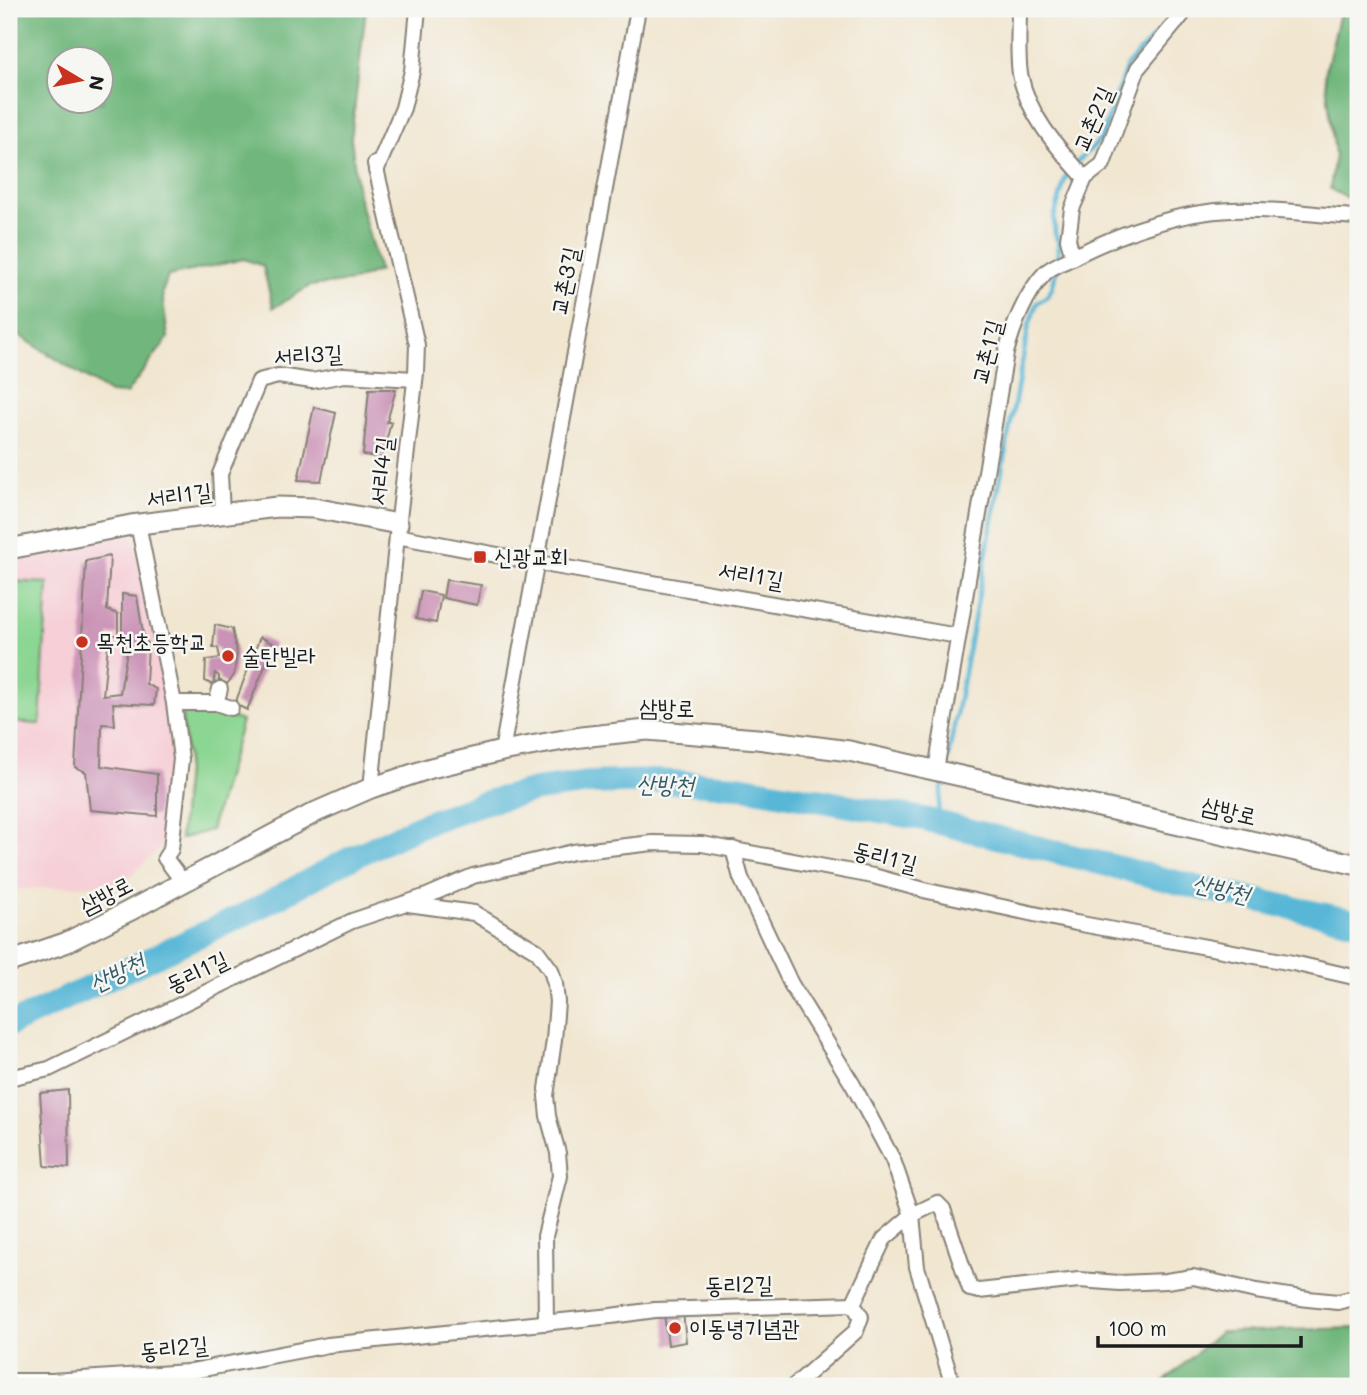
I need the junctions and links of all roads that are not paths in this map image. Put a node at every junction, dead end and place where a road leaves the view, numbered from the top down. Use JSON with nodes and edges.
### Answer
{"nodes":[{"id":1,"x":418,"y":9,"type":"edge"},
{"id":2,"x":638,"y":9,"type":"edge"},
{"id":3,"x":1019,"y":9,"type":"edge"},
{"id":4,"x":1187,"y":9,"type":"edge"},
{"id":5,"x":1083,"y":176,"type":"junction"},
{"id":6,"x":1358,"y":217,"type":"edge"},
{"id":7,"x":1069,"y":259,"type":"junction"},
{"id":8,"x":415,"y":379,"type":"junction"},
{"id":9,"x":222,"y":514,"type":"junction"},
{"id":10,"x":138,"y":524,"type":"junction"},
{"id":11,"x":397,"y":530,"type":"junction"},
{"id":12,"x":9,"y":549,"type":"edge"},
{"id":13,"x":536,"y":562,"type":"junction"},
{"id":14,"x":958,"y":636,"type":"junction"},
{"id":15,"x":174,"y":703,"type":"junction"},
{"id":16,"x":231,"y":708,"type":"dead end"},
{"id":17,"x":502,"y":751,"type":"junction"},
{"id":18,"x":942,"y":771,"type":"junction"},
{"id":19,"x":371,"y":788,"type":"junction"},
{"id":20,"x":733,"y":849,"type":"junction"},
{"id":21,"x":1358,"y":865,"type":"edge"},
{"id":22,"x":183,"y":882,"type":"junction"},
{"id":23,"x":403,"y":903,"type":"junction"},
{"id":24,"x":9,"y":962,"type":"edge"},
{"id":25,"x":1358,"y":978,"type":"edge"},
{"id":26,"x":9,"y":1078,"type":"edge"},
{"id":27,"x":912,"y":1215,"type":"junction"},
{"id":28,"x":1358,"y":1297,"type":"edge"},
{"id":29,"x":853,"y":1304,"type":"junction"},
{"id":30,"x":545,"y":1323,"type":"junction"},
{"id":31,"x":9,"y":1381,"type":"edge"},
{"id":32,"x":45,"y":1383,"type":"edge"},
{"id":33,"x":794,"y":1386,"type":"edge"},
{"id":34,"x":953,"y":1386,"type":"edge"}],
"edges":[{"from":1,"to":8,"type":"street","name":"서리4길"},
{"from":2,"to":13,"type":"street","name":"교촌3길"},
{"from":3,"to":5,"type":"street"},
{"from":4,"to":5,"type":"street","name":"교촌2길"},
{"from":5,"to":7,"type":"street","name":"교촌2길"},
{"from":6,"to":7,"type":"street","name":"교촌1길"},
{"from":7,"to":14,"type":"street","name":"교촌1길"},
{"from":8,"to":9,"type":"street","name":"서리3길"},
{"from":8,"to":11,"type":"street","name":"서리4길"},
{"from":9,"to":10,"type":"street","name":"서리1길"},
{"from":9,"to":11,"type":"street","name":"서리1길"},
{"from":10,"to":12,"type":"street","name":"서리1길"},
{"from":10,"to":15,"type":"street"},
{"from":11,"to":13,"type":"street","name":"서리1길"},
{"from":11,"to":19,"type":"street","name":"서리4길"},
{"from":13,"to":14,"type":"street","name":"서리1길"},
{"from":13,"to":17,"type":"street"},
{"from":14,"to":18,"type":"street","name":"교촌1길"},
{"from":15,"to":16,"type":"street"},
{"from":15,"to":22,"type":"street"},
{"from":17,"to":18,"type":"street","name":"삼방로"},
{"from":17,"to":19,"type":"street","name":"삼방로"},
{"from":18,"to":21,"type":"street","name":"삼방로"},
{"from":19,"to":22,"type":"street","name":"삼방로"},
{"from":20,"to":23,"type":"street","name":"동리1길"},
{"from":20,"to":25,"type":"street","name":"동리1길"},
{"from":20,"to":27,"type":"street"},
{"from":22,"to":24,"type":"street","name":"삼방로"},
{"from":23,"to":26,"type":"street","name":"동리1길"},
{"from":23,"to":30,"type":"street","name":"동리1길"},
{"from":27,"to":28,"type":"street"},
{"from":27,"to":29,"type":"street"},
{"from":27,"to":34,"type":"street"},
{"from":29,"to":30,"type":"street","name":"동리2길"},
{"from":29,"to":33,"type":"street"},
{"from":30,"to":32,"type":"street","name":"동리2길"},
{"from":31,"to":32,"type":"street","name":"동리2길"}]}
